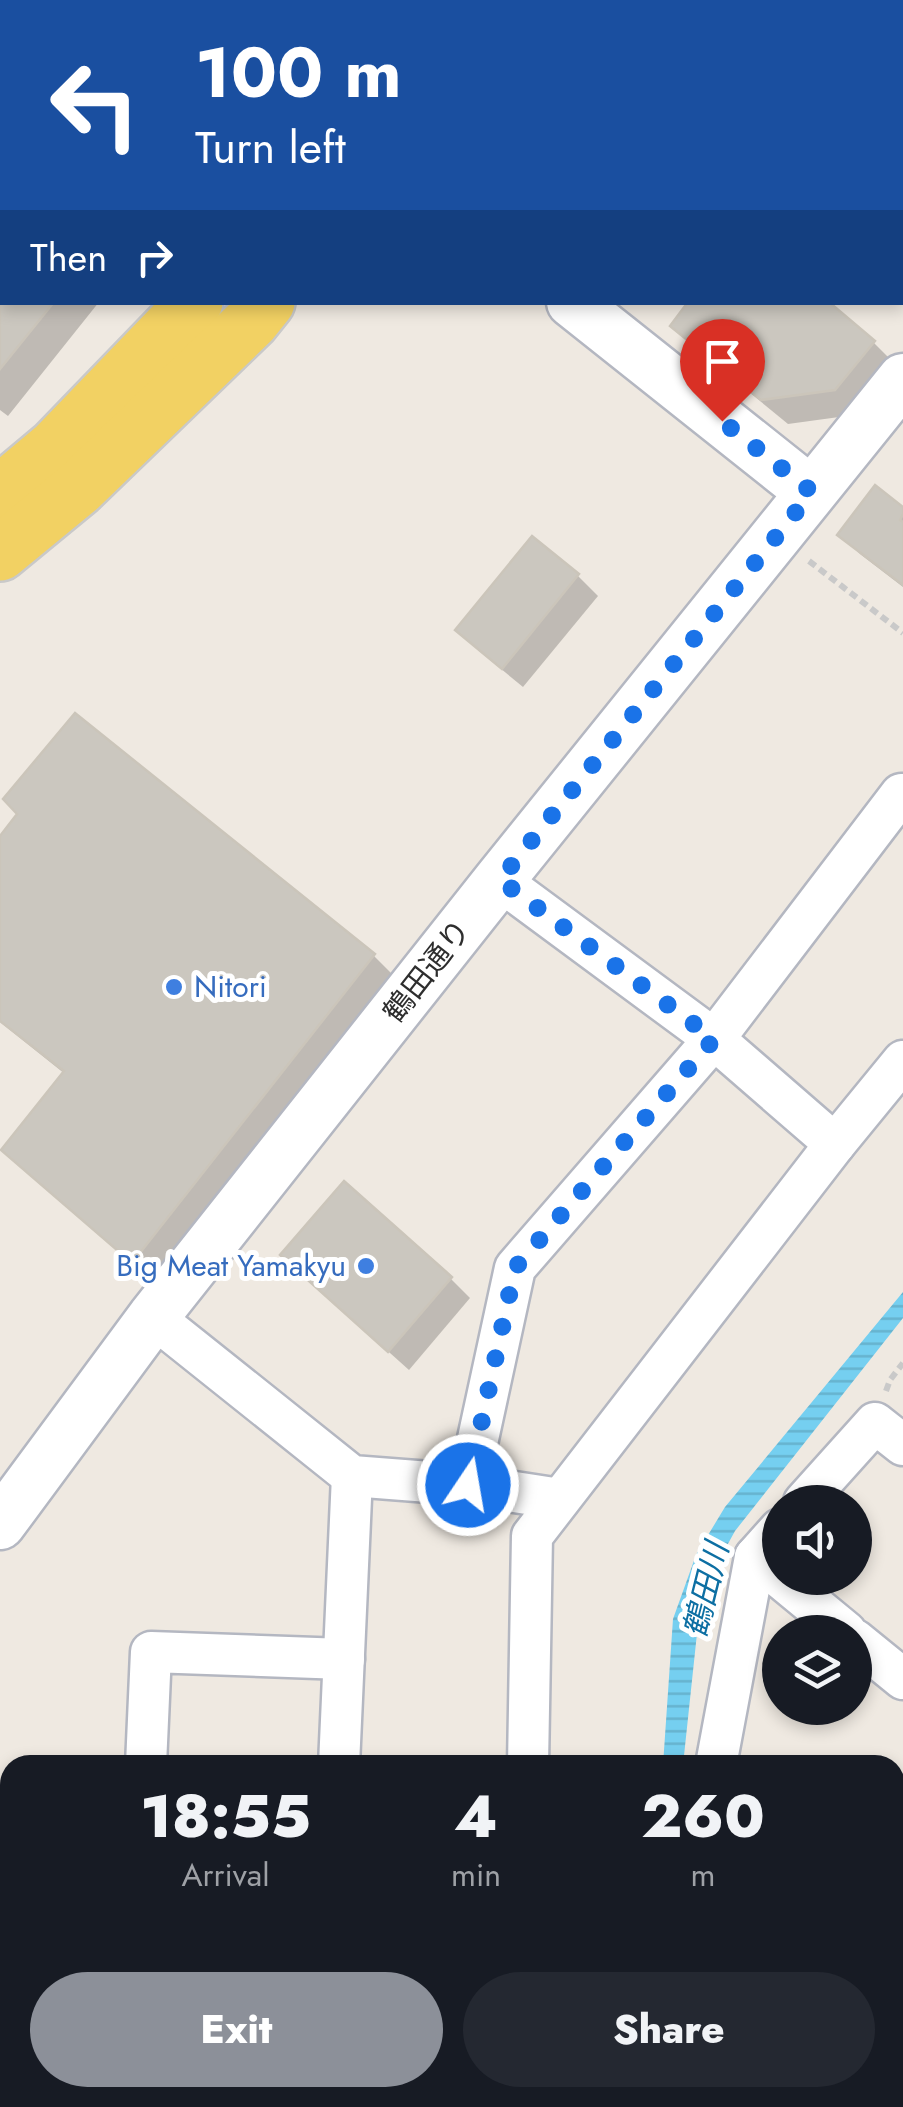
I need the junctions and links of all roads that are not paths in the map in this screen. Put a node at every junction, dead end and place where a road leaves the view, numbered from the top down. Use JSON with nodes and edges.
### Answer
{"nodes":[{"id":1,"x":192,"y":305,"type":"edge"},
{"id":2,"x":264,"y":305,"type":"edge"},
{"id":3,"x":576,"y":305,"type":"edge"},
{"id":4,"x":903,"y":379,"type":"edge"},
{"id":5,"x":812,"y":492,"type":"junction"},
{"id":6,"x":0,"y":493,"type":"edge"},
{"id":7,"x":0,"y":554,"type":"edge"},
{"id":8,"x":903,"y":796,"type":"edge"},
{"id":9,"x":500,"y":880,"type":"junction"},
{"id":10,"x":714,"y":1039,"type":"junction"},
{"id":11,"x":903,"y":1060,"type":"edge"},
{"id":12,"x":835,"y":1144,"type":"junction"},
{"id":13,"x":153,"y":1317,"type":"junction"},
{"id":14,"x":903,"y":1446,"type":"edge"},
{"id":15,"x":352,"y":1476,"type":"junction"},
{"id":16,"x":468,"y":1485,"type":"junction"},
{"id":17,"x":819,"y":1485,"type":"edge"},
{"id":18,"x":560,"y":1499,"type":"junction"},
{"id":19,"x":0,"y":1524,"type":"edge"},
{"id":20,"x":762,"y":1565,"type":"edge"},
{"id":21,"x":813,"y":1595,"type":"edge"},
{"id":22,"x":831,"y":1615,"type":"edge"},
{"id":23,"x":872,"y":1654,"type":"edge"},
{"id":24,"x":344,"y":1659,"type":"junction"},
{"id":25,"x":903,"y":1679,"type":"edge"},
{"id":26,"x":146,"y":1755,"type":"edge"},
{"id":27,"x":339,"y":1755,"type":"edge"},
{"id":28,"x":528,"y":1755,"type":"edge"},
{"id":29,"x":718,"y":1755,"type":"edge"}],
"edges":[{"from":1,"to":6,"type":"main road"},
{"from":2,"to":7,"type":"main road"},
{"from":3,"to":5,"type":"street"},
{"from":4,"to":5,"type":"street","name":"鶴田通り"},
{"from":5,"to":9,"type":"street","name":"鶴田通り"},
{"from":8,"to":10,"type":"street"},
{"from":9,"to":10,"type":"street"},
{"from":9,"to":13,"type":"street","name":"鶴田通り"},
{"from":10,"to":12,"type":"street"},
{"from":10,"to":16,"type":"street"},
{"from":11,"to":12,"type":"street"},
{"from":12,"to":18,"type":"street"},
{"from":13,"to":15,"type":"street"},
{"from":13,"to":19,"type":"street","name":"鶴田通り"},
{"from":14,"to":17,"type":"street"},
{"from":15,"to":16,"type":"street"},
{"from":15,"to":24,"type":"street"},
{"from":16,"to":18,"type":"street"},
{"from":18,"to":28,"type":"street"},
{"from":20,"to":29,"type":"street"},
{"from":21,"to":22,"type":"street"},
{"from":23,"to":25,"type":"street"},
{"from":24,"to":26,"type":"street"},
{"from":24,"to":27,"type":"street"}]}
